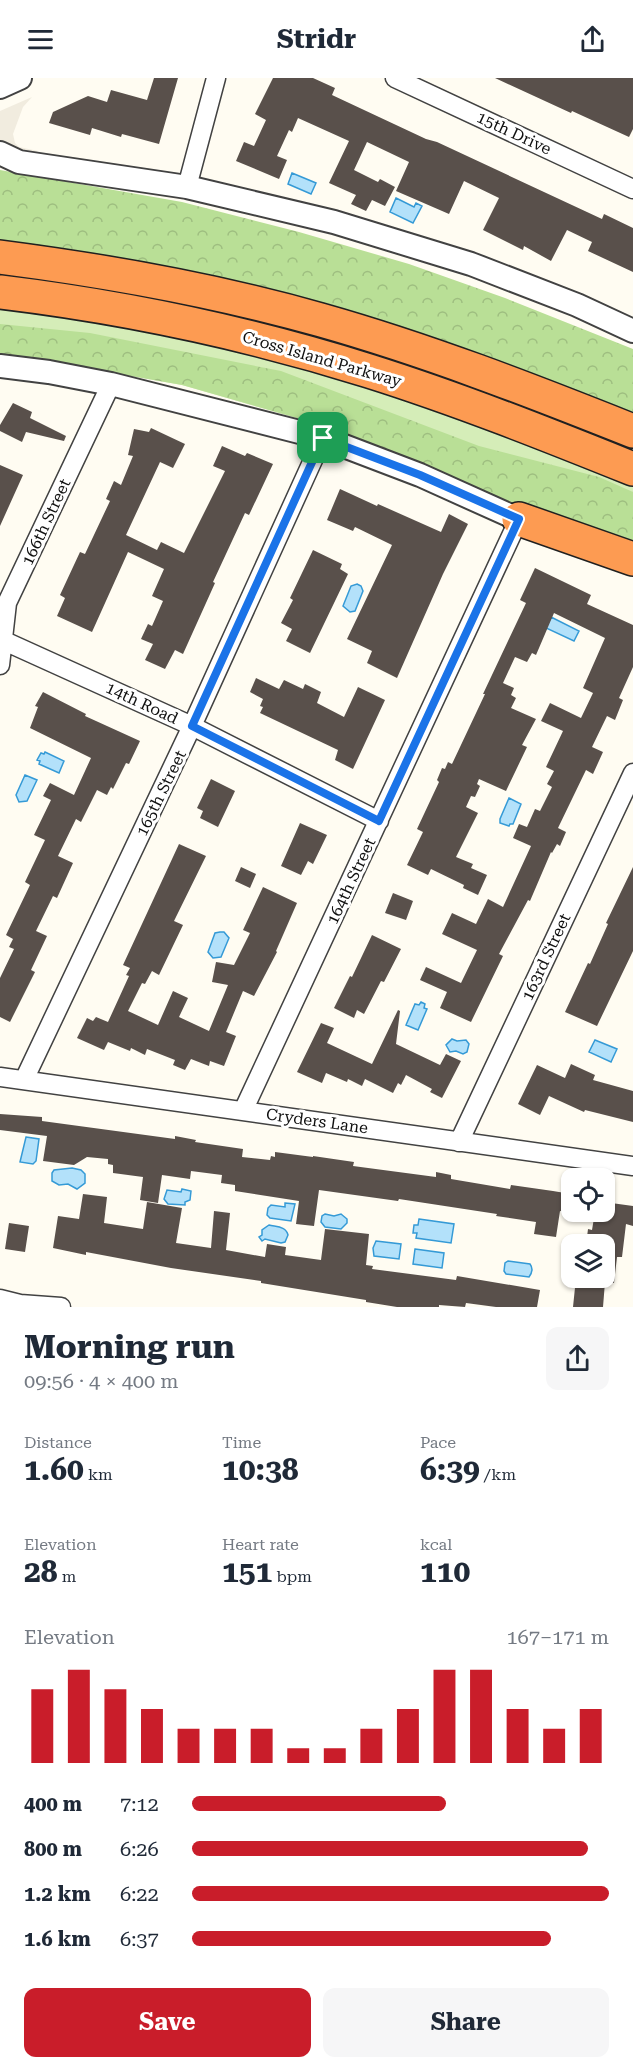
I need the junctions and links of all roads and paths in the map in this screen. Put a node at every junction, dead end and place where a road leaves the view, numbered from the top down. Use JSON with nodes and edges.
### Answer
{"nodes":[{"id":1,"x":20,"y":78,"type":"edge"},
{"id":2,"x":216,"y":78,"type":"edge"},
{"id":3,"x":395,"y":78,"type":"edge"},
{"id":4,"x":0,"y":87,"type":"edge"},
{"id":5,"x":0,"y":153,"type":"edge"},
{"id":6,"x":187,"y":187,"type":"junction"},
{"id":7,"x":633,"y":189,"type":"edge"},
{"id":8,"x":0,"y":257,"type":"edge"},
{"id":9,"x":0,"y":292,"type":"edge"},
{"id":10,"x":633,"y":331,"type":"edge"},
{"id":11,"x":0,"y":366,"type":"edge"},
{"id":12,"x":111,"y":384,"type":"junction"},
{"id":13,"x":633,"y":431,"type":"edge"},
{"id":14,"x":323,"y":438,"type":"junction"},
{"id":15,"x":633,"y":469,"type":"edge"},
{"id":16,"x":519,"y":519,"type":"junction"},
{"id":17,"x":633,"y":559,"type":"edge"},
{"id":18,"x":633,"y":574,"type":"edge"},
{"id":19,"x":2,"y":639,"type":"edge"},
{"id":20,"x":0,"y":665,"type":"edge"},
{"id":21,"x":192,"y":726,"type":"junction"},
{"id":22,"x":633,"y":773,"type":"edge"},
{"id":23,"x":379,"y":821,"type":"junction"},
{"id":24,"x":0,"y":1077,"type":"edge"},
{"id":25,"x":24,"y":1080,"type":"junction"},
{"id":26,"x":243,"y":1111,"type":"junction"},
{"id":27,"x":459,"y":1142,"type":"junction"},
{"id":28,"x":633,"y":1167,"type":"edge"},
{"id":29,"x":0,"y":1299,"type":"edge"},
{"id":30,"x":22,"y":1306,"type":"edge"},
{"id":31,"x":61,"y":1307,"type":"edge"}],
"edges":[{"from":1,"to":4,"type":"street"},
{"from":2,"to":6,"type":"street"},
{"from":3,"to":7,"type":"street","name":"15th Drive"},
{"from":5,"to":6,"type":"street"},
{"from":6,"to":10,"type":"street"},
{"from":8,"to":13,"type":"highway"},
{"from":9,"to":15,"type":"highway","name":"Cross Island Parkway"},
{"from":11,"to":12,"type":"street"},
{"from":12,"to":14,"type":"street"},
{"from":12,"to":19,"type":"street","name":"166th Street"},
{"from":14,"to":16,"type":"street"},
{"from":14,"to":21,"type":"street","name":"165th Street"},
{"from":16,"to":17,"type":"highway"},
{"from":16,"to":18,"type":"street"},
{"from":16,"to":23,"type":"street","name":"164th Street"},
{"from":19,"to":20,"type":"street","name":"166th Street"},
{"from":19,"to":21,"type":"street","name":"14th Road"},
{"from":21,"to":23,"type":"street","name":"14th Road"},
{"from":21,"to":25,"type":"street","name":"165th Street"},
{"from":22,"to":27,"type":"street","name":"163rd Street"},
{"from":23,"to":26,"type":"street","name":"164th Street"},
{"from":24,"to":25,"type":"street","name":"Cryders Lane"},
{"from":25,"to":26,"type":"street","name":"Cryders Lane"},
{"from":26,"to":27,"type":"street","name":"Cryders Lane"},
{"from":27,"to":28,"type":"street","name":"Cryders Lane"},
{"from":29,"to":30,"type":"street"},
{"from":30,"to":31,"type":"street"}]}
